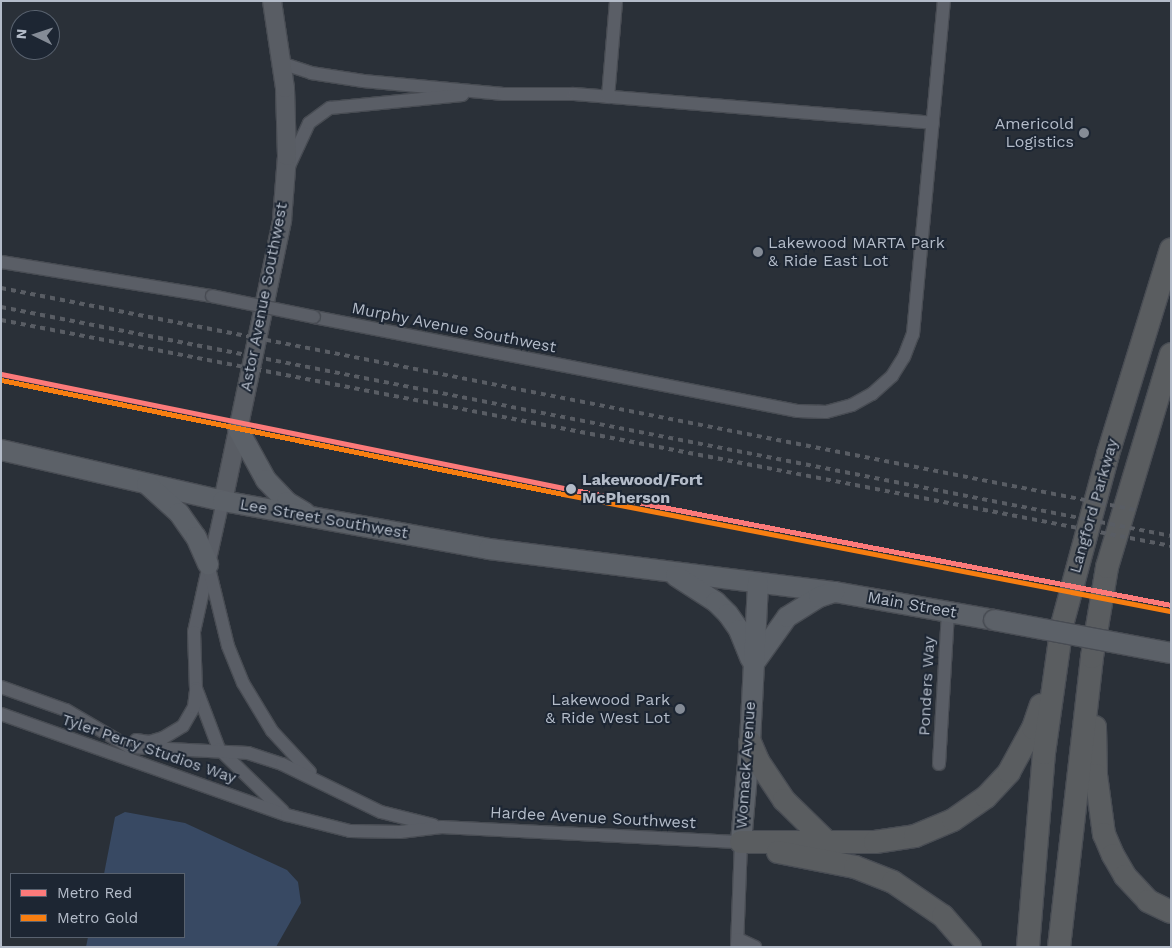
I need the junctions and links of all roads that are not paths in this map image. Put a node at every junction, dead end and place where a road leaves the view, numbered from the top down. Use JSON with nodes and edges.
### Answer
{"nodes":[{"id":1,"x":272,"y":1,"type":"edge"},
{"id":2,"x":616,"y":1,"type":"edge"},
{"id":3,"x":944,"y":1,"type":"edge"},
{"id":4,"x":281,"y":63,"type":"junction"},
{"id":5,"x":503,"y":94,"type":"junction"},
{"id":6,"x":608,"y":97,"type":"junction"},
{"id":7,"x":933,"y":123,"type":"junction"},
{"id":8,"x":285,"y":181,"type":"junction"},
{"id":9,"x":1171,"y":249,"type":"edge"},
{"id":10,"x":1,"y":262,"type":"edge"},
{"id":11,"x":1171,"y":354,"type":"edge"},
{"id":12,"x":238,"y":429,"type":"junction"},
{"id":13,"x":1,"y":450,"type":"edge"},
{"id":14,"x":147,"y":484,"type":"junction"},
{"id":15,"x":223,"y":501,"type":"junction"},
{"id":16,"x":310,"y":516,"type":"junction"},
{"id":17,"x":208,"y":564,"type":"junction"},
{"id":18,"x":660,"y":571,"type":"junction"},
{"id":19,"x":758,"y":583,"type":"junction"},
{"id":20,"x":835,"y":592,"type":"junction"},
{"id":21,"x":948,"y":611,"type":"junction"},
{"id":22,"x":1171,"y":653,"type":"edge"},
{"id":23,"x":1092,"y":657,"type":"junction"},
{"id":24,"x":753,"y":666,"type":"junction"},
{"id":25,"x":1053,"y":671,"type":"junction"},
{"id":26,"x":1,"y":687,"type":"edge"},
{"id":27,"x":196,"y":688,"type":"junction"},
{"id":28,"x":1,"y":714,"type":"edge"},
{"id":29,"x":104,"y":732,"type":"junction"},
{"id":30,"x":750,"y":742,"type":"junction"},
{"id":31,"x":220,"y":749,"type":"junction"},
{"id":32,"x":939,"y":764,"type":"dead end"},
{"id":33,"x":317,"y":779,"type":"junction"},
{"id":34,"x":287,"y":815,"type":"junction"},
{"id":35,"x":442,"y":827,"type":"junction"},
{"id":36,"x":741,"y":842,"type":"junction"},
{"id":37,"x":828,"y":843,"type":"junction"},
{"id":38,"x":1171,"y":912,"type":"edge"},
{"id":39,"x":737,"y":943,"type":"edge"},
{"id":40,"x":755,"y":947,"type":"edge"},
{"id":41,"x":970,"y":947,"type":"edge"},
{"id":42,"x":1028,"y":947,"type":"edge"},
{"id":43,"x":1059,"y":947,"type":"edge"}],
"edges":[{"from":1,"to":4,"type":"street","name":"Astor Avenue Southwest"},
{"from":2,"to":6,"type":"street"},
{"from":3,"to":7,"type":"street","name":"Murphy Avenue Southwest"},
{"from":4,"to":5,"type":"street"},
{"from":4,"to":8,"type":"street","name":"Astor Avenue Southwest"},
{"from":5,"to":6,"type":"street"},
{"from":5,"to":8,"type":"street"},
{"from":6,"to":7,"type":"street"},
{"from":7,"to":10,"type":"street","name":"Murphy Avenue Southwest","bridge":true},
{"from":8,"to":12,"type":"street","name":"Astor Avenue Southwest"},
{"from":9,"to":25,"type":"highway","name":"Langford Parkway"},
{"from":11,"to":23,"type":"highway","name":"Langford Parkway"},
{"from":12,"to":15,"type":"street","name":"Astor Avenue Southwest"},
{"from":12,"to":16,"type":"main road"},
{"from":13,"to":14,"type":"main road","name":"Lee Street Southwest"},
{"from":14,"to":15,"type":"main road","name":"Lee Street Southwest"},
{"from":14,"to":17,"type":"main road"},
{"from":15,"to":16,"type":"main road","name":"Lee Street Southwest"},
{"from":15,"to":17,"type":"street"},
{"from":16,"to":18,"type":"main road","name":"Lee Street Southwest"},
{"from":17,"to":27,"type":"street"},
{"from":17,"to":33,"type":"street"},
{"from":18,"to":19,"type":"main road","name":"Main Street"},
{"from":18,"to":24,"type":"main road"},
{"from":19,"to":20,"type":"main road","name":"Main Street"},
{"from":19,"to":24,"type":"main road","name":"Womack Avenue"},
{"from":20,"to":21,"type":"main road","name":"Main Street"},
{"from":20,"to":24,"type":"main road"},
{"from":21,"to":22,"type":"main road","name":"Main Street","bridge":true},
{"from":21,"to":32,"type":"street","name":"Ponders Way"},
{"from":23,"to":38,"type":"highway"},
{"from":23,"to":43,"type":"highway","name":"Langford Parkway"},
{"from":24,"to":30,"type":"main road","name":"Womack Avenue"},
{"from":25,"to":37,"type":"highway"},
{"from":25,"to":42,"type":"highway","name":"Langford Parkway"},
{"from":26,"to":29,"type":"street","name":"Tyler Perry Studios Way"},
{"from":27,"to":29,"type":"street"},
{"from":27,"to":31,"type":"street"},
{"from":28,"to":34,"type":"street","name":"Tyler Perry Studios Way"},
{"from":29,"to":31,"type":"street","name":"Tyler Perry Studios Way"},
{"from":30,"to":36,"type":"main road","name":"Womack Avenue"},
{"from":30,"to":37,"type":"highway"},
{"from":31,"to":33,"type":"street","name":"Tyler Perry Studios Way"},
{"from":31,"to":34,"type":"street"},
{"from":33,"to":35,"type":"street","name":"Hardee Avenue Southwest"},
{"from":34,"to":35,"type":"street","name":"Hardee Avenue Southwest"},
{"from":35,"to":36,"type":"street","name":"Hardee Avenue Southwest"},
{"from":36,"to":37,"type":"highway"},
{"from":36,"to":39,"type":"street","name":"Womack Avenue"},
{"from":36,"to":41,"type":"highway"},
{"from":39,"to":40,"type":"street"}]}
